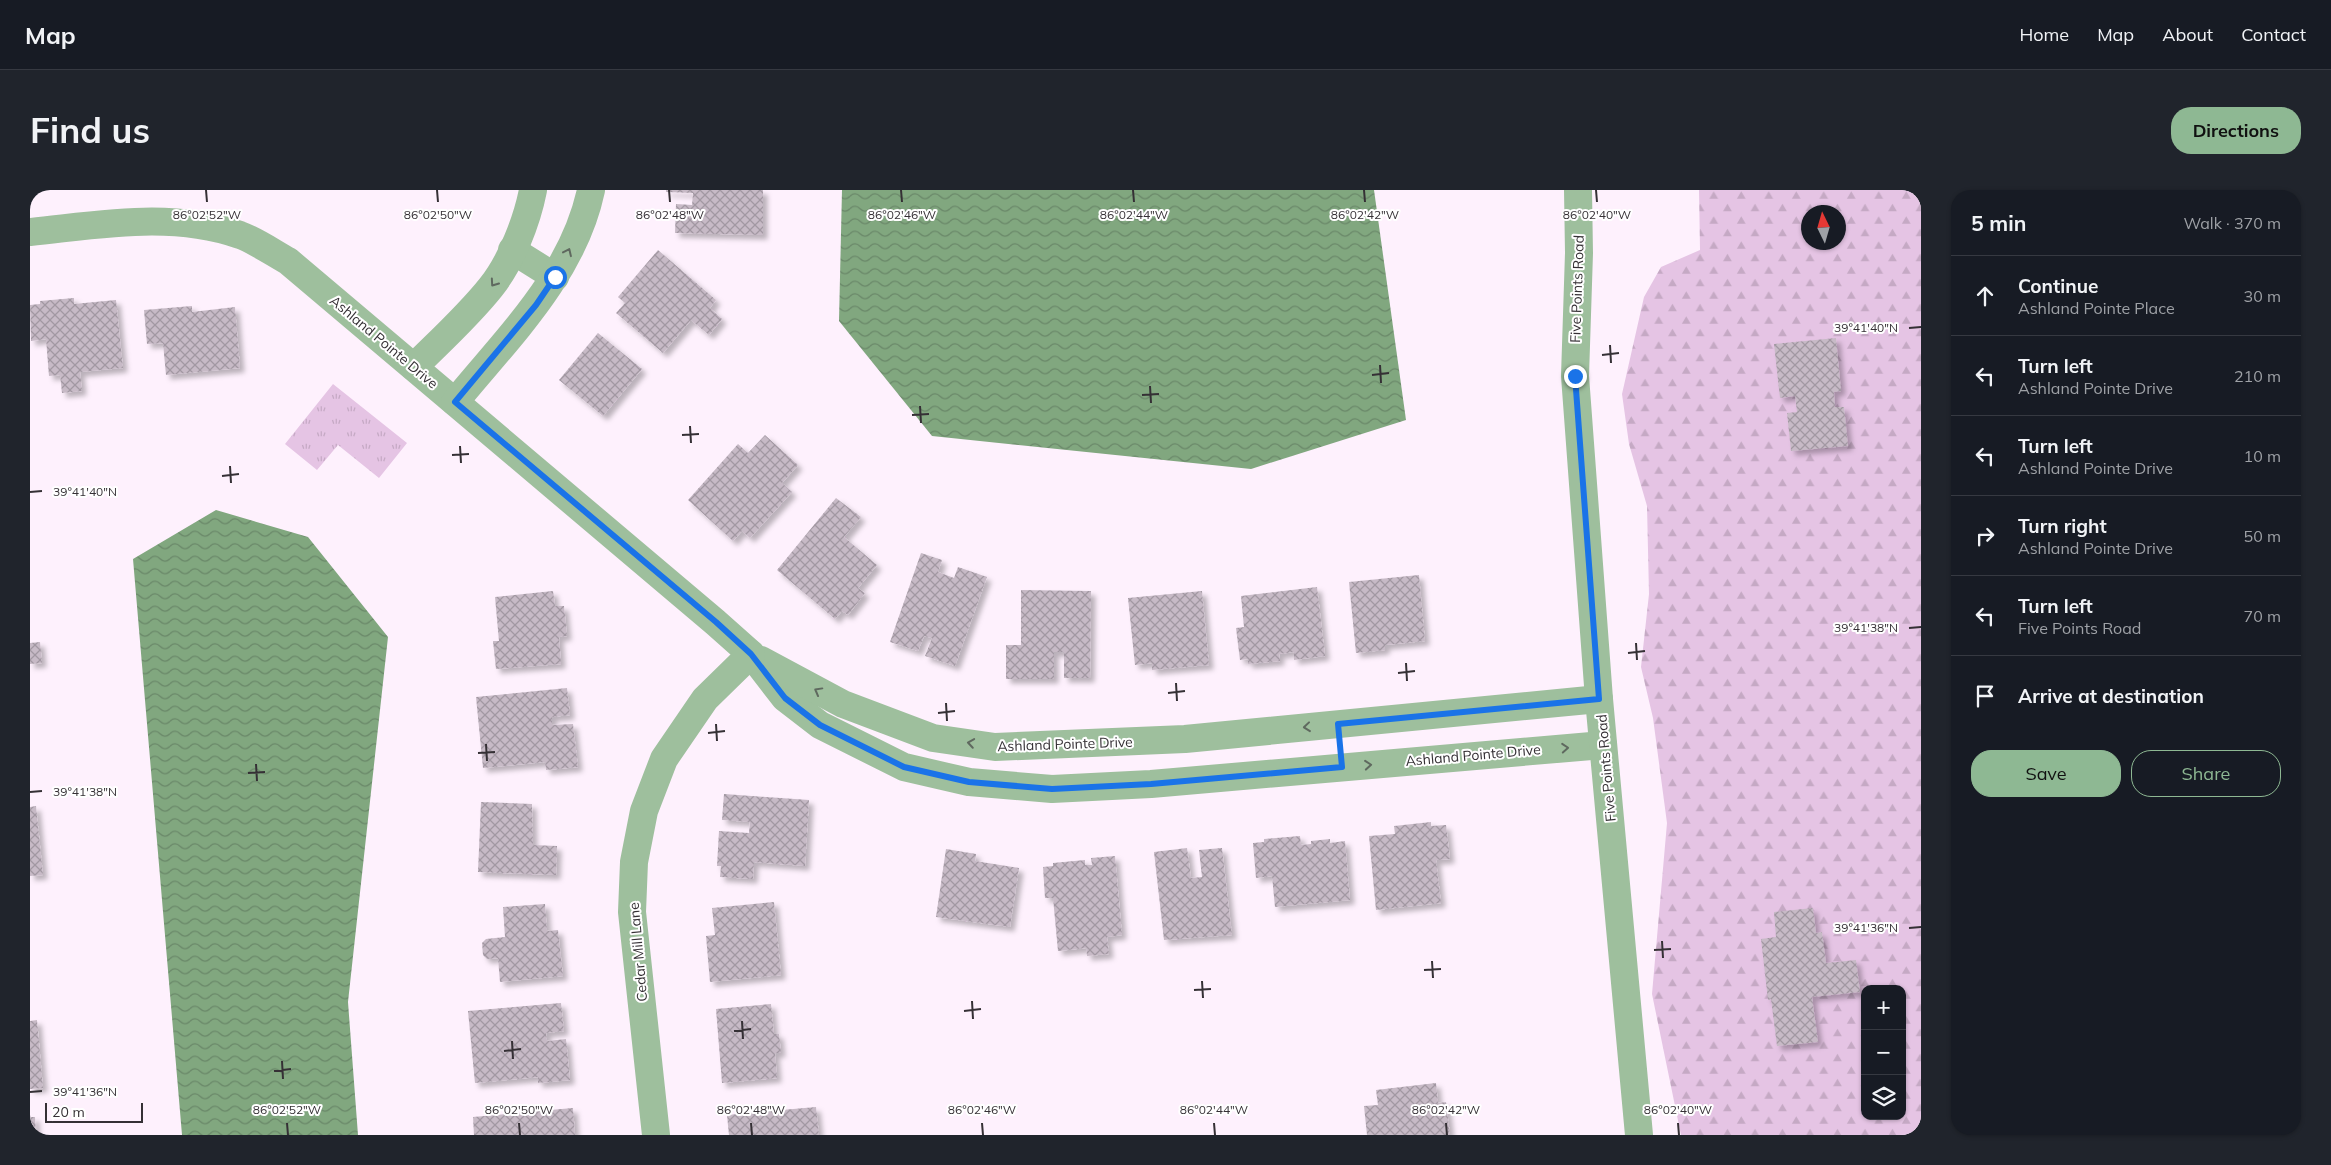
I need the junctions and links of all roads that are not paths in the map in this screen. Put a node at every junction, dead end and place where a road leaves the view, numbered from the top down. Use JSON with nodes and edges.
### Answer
{"nodes":[{"id":1,"x":533,"y":190,"type":"edge"},
{"id":2,"x":591,"y":190,"type":"edge"},
{"id":3,"x":1578,"y":190,"type":"edge"},
{"id":4,"x":30,"y":232,"type":"edge"},
{"id":5,"x":512,"y":250,"type":"junction"},
{"id":6,"x":555,"y":277,"type":"junction"},
{"id":7,"x":414,"y":367,"type":"junction"},
{"id":8,"x":455,"y":402,"type":"junction"},
{"id":9,"x":751,"y":654,"type":"junction"},
{"id":10,"x":1599,"y":699,"type":"junction"},
{"id":11,"x":1338,"y":724,"type":"junction"},
{"id":12,"x":1604,"y":745,"type":"junction"},
{"id":13,"x":1342,"y":767,"type":"junction"},
{"id":14,"x":656,"y":1135,"type":"edge"},
{"id":15,"x":1639,"y":1135,"type":"edge"}],
"edges":[{"from":1,"to":5,"type":"street"},
{"from":6,"to":2,"type":"street","one_way":true},
{"from":3,"to":10,"type":"street","name":"Five Points Road"},
{"from":4,"to":7,"type":"street","name":"Ashland Pointe Drive"},
{"from":5,"to":6,"type":"street"},
{"from":5,"to":7,"type":"street","one_way":true},
{"from":6,"to":8,"type":"street"},
{"from":7,"to":8,"type":"street","name":"Ashland Pointe Drive"},
{"from":8,"to":9,"type":"street","name":"Ashland Pointe Drive"},
{"from":11,"to":9,"type":"street","name":"Ashland Pointe Drive","one_way":true},
{"from":9,"to":13,"type":"street","name":"Ashland Pointe Drive"},
{"from":9,"to":14,"type":"street","name":"Cedar Mill Lane"},
{"from":10,"to":11,"type":"street","name":"Ashland Pointe Drive"},
{"from":10,"to":12,"type":"street","name":"Five Points Road"},
{"from":11,"to":13,"type":"street"},
{"from":13,"to":12,"type":"street","name":"Ashland Pointe Drive","one_way":true},
{"from":12,"to":15,"type":"street","name":"Five Points Road"}]}
